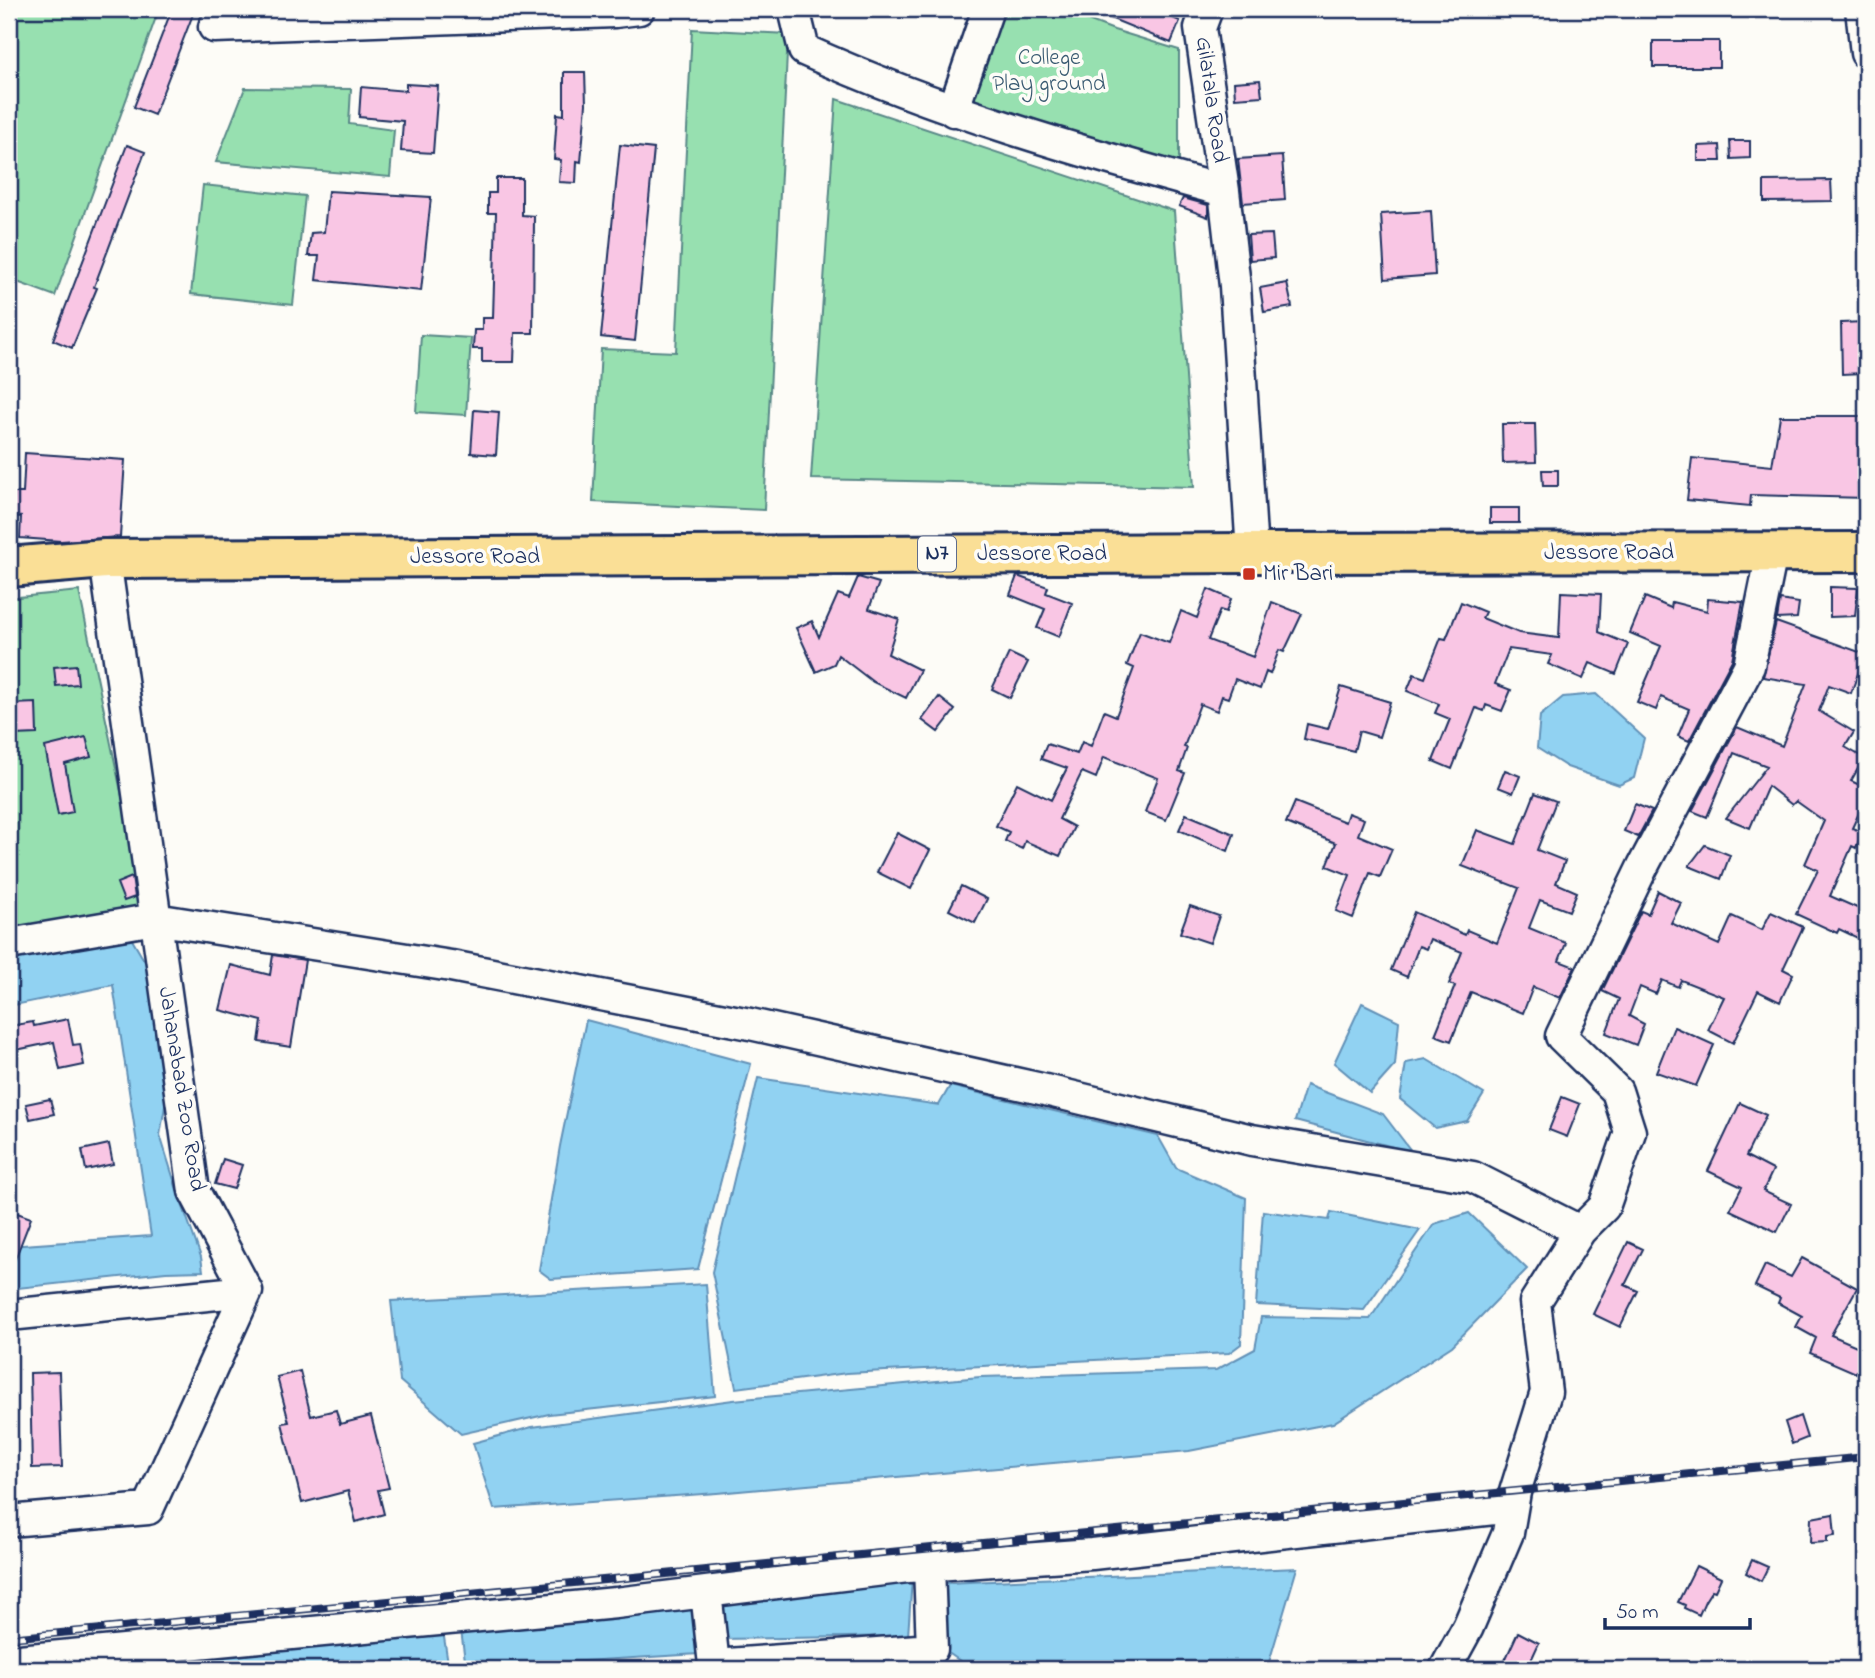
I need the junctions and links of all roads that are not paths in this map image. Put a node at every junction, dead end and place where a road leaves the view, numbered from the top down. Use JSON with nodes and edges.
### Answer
{"nodes":[{"id":1,"x":639,"y":9,"type":"edge"},
{"id":2,"x":794,"y":9,"type":"edge"},
{"id":3,"x":988,"y":9,"type":"edge"},
{"id":4,"x":1207,"y":9,"type":"edge"},
{"id":5,"x":1861,"y":9,"type":"edge"},
{"id":6,"x":214,"y":27,"type":"dead end"},
{"id":7,"x":1866,"y":53,"type":"edge"},
{"id":8,"x":953,"y":111,"type":"junction"},
{"id":9,"x":1224,"y":191,"type":"junction"},
{"id":10,"x":1866,"y":552,"type":"edge"},
{"id":11,"x":1252,"y":553,"type":"junction"},
{"id":12,"x":1772,"y":553,"type":"junction"},
{"id":13,"x":104,"y":559,"type":"junction"},
{"id":14,"x":9,"y":567,"type":"edge"},
{"id":15,"x":155,"y":919,"type":"junction"},
{"id":16,"x":9,"y":944,"type":"edge"},
{"id":17,"x":1580,"y":1231,"type":"junction"},
{"id":18,"x":247,"y":1291,"type":"junction"},
{"id":19,"x":9,"y":1315,"type":"edge"},
{"id":20,"x":1512,"y":1507,"type":"junction"},
{"id":21,"x":9,"y":1521,"type":"edge"},
{"id":22,"x":929,"y":1566,"type":"junction"},
{"id":23,"x":706,"y":1592,"type":"junction"},
{"id":24,"x":9,"y":1661,"type":"edge"},
{"id":25,"x":1445,"y":1669,"type":"edge"}],
"edges":[{"from":1,"to":6,"type":"street"},
{"from":2,"to":8,"type":"street"},
{"from":3,"to":8,"type":"street"},
{"from":4,"to":9,"type":"street","name":"Gilatala Road"},
{"from":5,"to":7,"type":"street"},
{"from":8,"to":9,"type":"street"},
{"from":9,"to":11,"type":"street","name":"Gilatala Road"},
{"from":10,"to":12,"type":"highway","name":"Jessore Road","number":"N7"},
{"from":11,"to":12,"type":"highway","name":"Jessore Road","number":"N7"},
{"from":11,"to":13,"type":"highway","name":"Jessore Road","number":"N7"},
{"from":12,"to":17,"type":"street"},
{"from":13,"to":14,"type":"highway","name":"Jessore Road","number":"N7"},
{"from":13,"to":15,"type":"street","name":"Jahanabad Zoo Road"},
{"from":15,"to":16,"type":"street"},
{"from":15,"to":17,"type":"street"},
{"from":15,"to":18,"type":"street","name":"Jahanabad Zoo Road"},
{"from":17,"to":20,"type":"street"},
{"from":18,"to":19,"type":"street"},
{"from":18,"to":21,"type":"street"},
{"from":20,"to":22,"type":"street"},
{"from":20,"to":25,"type":"street"},
{"from":22,"to":23,"type":"street"},
{"from":22,"to":23,"type":"street"},
{"from":23,"to":24,"type":"street"}]}
